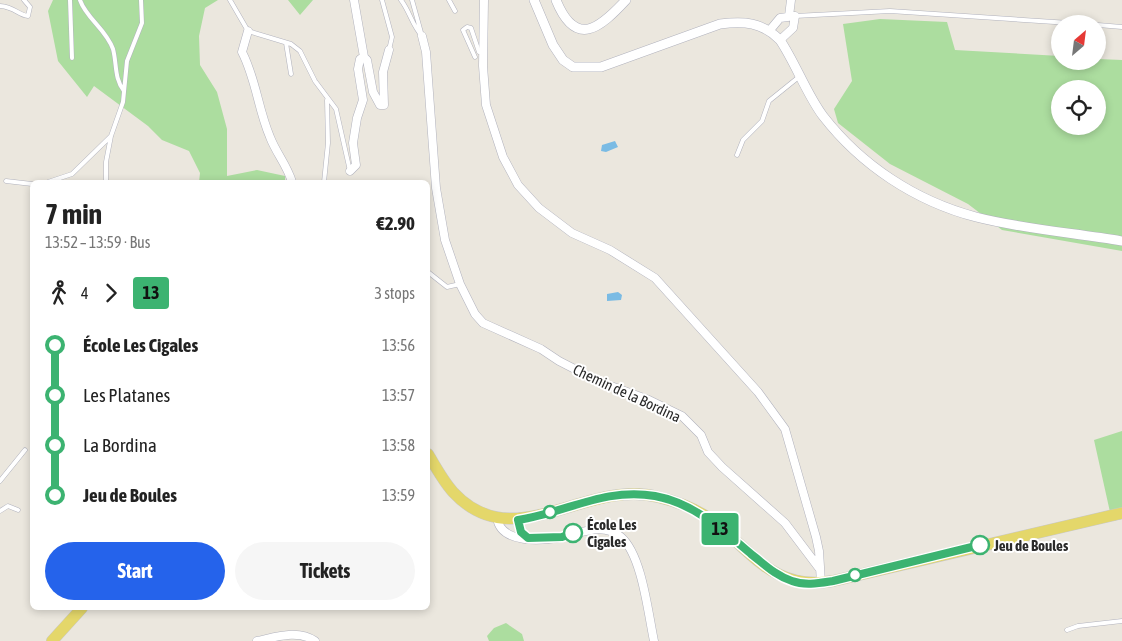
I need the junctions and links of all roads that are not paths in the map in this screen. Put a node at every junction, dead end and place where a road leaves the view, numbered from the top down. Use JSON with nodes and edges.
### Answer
{"nodes":[{"id":1,"x":24,"y":0,"type":"edge"},
{"id":2,"x":70,"y":0,"type":"edge"},
{"id":3,"x":80,"y":0,"type":"edge"},
{"id":4,"x":141,"y":0,"type":"edge"},
{"id":5,"x":230,"y":0,"type":"edge"},
{"id":6,"x":354,"y":0,"type":"edge"},
{"id":7,"x":382,"y":0,"type":"edge"},
{"id":8,"x":401,"y":0,"type":"edge"},
{"id":9,"x":412,"y":0,"type":"edge"},
{"id":10,"x":449,"y":0,"type":"edge"},
{"id":11,"x":484,"y":0,"type":"edge"},
{"id":12,"x":534,"y":0,"type":"edge"},
{"id":13,"x":556,"y":0,"type":"edge"},
{"id":14,"x":626,"y":0,"type":"edge"},
{"id":15,"x":791,"y":0,"type":"edge"},
{"id":16,"x":0,"y":6,"type":"edge"},
{"id":17,"x":455,"y":11,"type":"dead end"},
{"id":18,"x":792,"y":16,"type":"junction"},
{"id":19,"x":1051,"y":22,"type":"edge"},
{"id":20,"x":1106,"y":26,"type":"edge"},
{"id":21,"x":1122,"y":27,"type":"edge"},
{"id":22,"x":770,"y":30,"type":"junction"},
{"id":23,"x":248,"y":31,"type":"junction"},
{"id":24,"x":422,"y":36,"type":"junction"},
{"id":25,"x":780,"y":40,"type":"junction"},
{"id":26,"x":286,"y":43,"type":"junction"},
{"id":27,"x":389,"y":50,"type":"joint"},
{"id":28,"x":483,"y":52,"type":"junction"},
{"id":29,"x":364,"y":57,"type":"junction"},
{"id":30,"x":475,"y":57,"type":"dead end"},
{"id":31,"x":72,"y":58,"type":"dead end"},
{"id":32,"x":292,"y":74,"type":"dead end"},
{"id":33,"x":801,"y":74,"type":"junction"},
{"id":34,"x":124,"y":91,"type":"junction"},
{"id":35,"x":327,"y":99,"type":"junction"},
{"id":36,"x":111,"y":136,"type":"junction"},
{"id":37,"x":737,"y":156,"type":"dead end"},
{"id":38,"x":350,"y":171,"type":"joint"},
{"id":39,"x":54,"y":180,"type":"edge"},
{"id":40,"x":106,"y":180,"type":"edge"},
{"id":41,"x":291,"y":180,"type":"edge"},
{"id":42,"x":324,"y":180,"type":"edge"},
{"id":43,"x":6,"y":181,"type":"dead end"},
{"id":44,"x":30,"y":184,"type":"edge"},
{"id":45,"x":1122,"y":241,"type":"edge"},
{"id":46,"x":430,"y":274,"type":"edge"},
{"id":47,"x":460,"y":284,"type":"junction"},
{"id":48,"x":25,"y":450,"type":"dead end"},
{"id":49,"x":430,"y":457,"type":"edge"},
{"id":50,"x":0,"y":481,"type":"edge"},
{"id":51,"x":18,"y":510,"type":"dead end"},
{"id":52,"x":0,"y":511,"type":"edge"},
{"id":53,"x":1122,"y":513,"type":"edge"},
{"id":54,"x":497,"y":518,"type":"junction"},
{"id":55,"x":518,"y":520,"type":"junction"},
{"id":56,"x":528,"y":538,"type":"junction"},
{"id":57,"x":819,"y":568,"type":"junction"},
{"id":58,"x":820,"y":583,"type":"junction"},
{"id":59,"x":80,"y":610,"type":"edge"},
{"id":60,"x":1122,"y":621,"type":"edge"},
{"id":61,"x":1067,"y":630,"type":"dead end"},
{"id":62,"x":52,"y":641,"type":"edge"},
{"id":63,"x":257,"y":641,"type":"edge"},
{"id":64,"x":315,"y":641,"type":"edge"},
{"id":65,"x":654,"y":641,"type":"edge"}],
"edges":[{"from":1,"to":16,"type":"lane"},
{"from":2,"to":31,"type":"lane"},
{"from":3,"to":34,"type":"lane"},
{"from":4,"to":34,"type":"lane"},
{"from":5,"to":23,"type":"lane"},
{"from":6,"to":29,"type":"street"},
{"from":7,"to":27,"type":"lane"},
{"from":8,"to":24,"type":"lane"},
{"from":9,"to":24,"type":"lane","name":"Chemin de la Bordina"},
{"from":10,"to":17,"type":"lane"},
{"from":11,"to":28,"type":"street"},
{"from":12,"to":22,"type":"street"},
{"from":13,"to":14,"type":"street"},
{"from":15,"to":18,"type":"street"},
{"from":18,"to":19,"type":"lane"},
{"from":18,"to":22,"type":"street"},
{"from":18,"to":25,"type":"street"},
{"from":20,"to":21,"type":"lane"},
{"from":22,"to":25,"type":"street"},
{"from":23,"to":26,"type":"lane"},
{"from":23,"to":41,"type":"street"},
{"from":24,"to":47,"type":"street","name":"Chemin de la Bordina"},
{"from":25,"to":33,"type":"street"},
{"from":26,"to":32,"type":"lane"},
{"from":26,"to":35,"type":"lane"},
{"from":27,"to":29,"type":"street"},
{"from":28,"to":30,"type":"lane"},
{"from":28,"to":57,"type":"street"},
{"from":29,"to":38,"type":"street"},
{"from":33,"to":37,"type":"lane"},
{"from":33,"to":45,"type":"street"},
{"from":34,"to":36,"type":"lane"},
{"from":35,"to":38,"type":"lane"},
{"from":35,"to":42,"type":"lane"},
{"from":36,"to":39,"type":"lane"},
{"from":36,"to":40,"type":"lane"},
{"from":43,"to":44,"type":"lane"},
{"from":46,"to":47,"type":"lane"},
{"from":47,"to":57,"type":"street","name":"Chemin de la Bordina"},
{"from":48,"to":50,"type":"lane"},
{"from":49,"to":54,"type":"main road"},
{"from":51,"to":52,"type":"lane"},
{"from":53,"to":58,"type":"main road"},
{"from":54,"to":55,"type":"main road"},
{"from":54,"to":56,"type":"street"},
{"from":55,"to":56,"type":"street"},
{"from":55,"to":58,"type":"main road"},
{"from":56,"to":65,"type":"street"},
{"from":57,"to":58,"type":"street"},
{"from":59,"to":62,"type":"main road"},
{"from":60,"to":61,"type":"lane"},
{"from":63,"to":64,"type":"street"}]}
